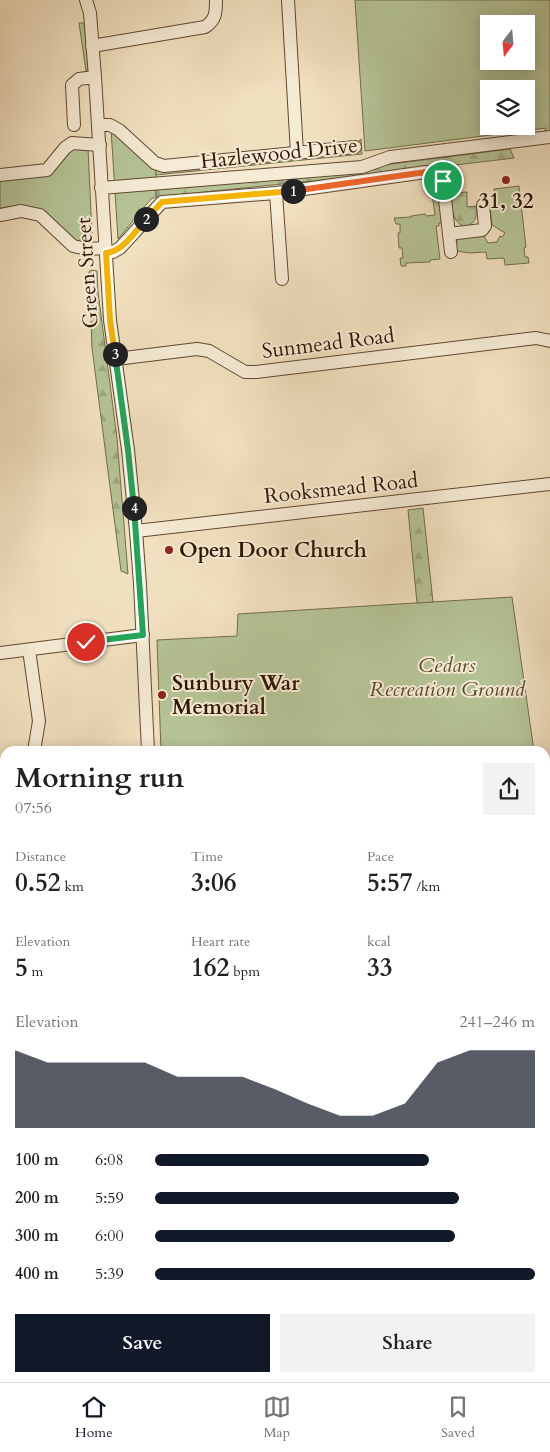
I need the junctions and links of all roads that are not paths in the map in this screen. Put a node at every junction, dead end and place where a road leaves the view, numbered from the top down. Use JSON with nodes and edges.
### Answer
{"nodes":[{"id":1,"x":86,"y":0,"type":"edge"},
{"id":2,"x":216,"y":0,"type":"edge"},
{"id":3,"x":288,"y":0,"type":"edge"},
{"id":4,"x":92,"y":46,"type":"junction"},
{"id":5,"x":95,"y":77,"type":"junction"},
{"id":6,"x":74,"y":125,"type":"dead end"},
{"id":7,"x":98,"y":125,"type":"junction"},
{"id":8,"x":550,"y":137,"type":"edge"},
{"id":9,"x":100,"y":145,"type":"junction"},
{"id":10,"x":355,"y":147,"type":"dead end"},
{"id":11,"x":297,"y":154,"type":"junction"},
{"id":12,"x":0,"y":175,"type":"edge"},
{"id":13,"x":101,"y":188,"type":"junction"},
{"id":14,"x":276,"y":193,"type":"junction"},
{"id":15,"x":483,"y":206,"type":"dead end"},
{"id":16,"x":0,"y":215,"type":"edge"},
{"id":17,"x":449,"y":234,"type":"junction"},
{"id":18,"x":106,"y":251,"type":"junction"},
{"id":19,"x":451,"y":252,"type":"dead end"},
{"id":20,"x":282,"y":279,"type":"dead end"},
{"id":21,"x":550,"y":341,"type":"edge"},
{"id":22,"x":116,"y":359,"type":"junction"},
{"id":23,"x":550,"y":484,"type":"edge"},
{"id":24,"x":136,"y":531,"type":"junction"},
{"id":25,"x":143,"y":635,"type":"junction"},
{"id":26,"x":29,"y":650,"type":"junction"},
{"id":27,"x":0,"y":653,"type":"edge"},
{"id":28,"x":35,"y":746,"type":"edge"},
{"id":29,"x":148,"y":746,"type":"edge"}],
"edges":[{"from":1,"to":4,"type":"street","name":"Green Street"},
{"from":2,"to":4,"type":"street"},
{"from":3,"to":11,"type":"street"},
{"from":4,"to":5,"type":"street","name":"Green Street"},
{"from":5,"to":6,"type":"street"},
{"from":5,"to":7,"type":"street","name":"Green Street"},
{"from":7,"to":9,"type":"street","name":"Green Street"},
{"from":7,"to":11,"type":"street"},
{"from":8,"to":13,"type":"street","name":"Hazlewood Drive"},
{"from":9,"to":12,"type":"street"},
{"from":9,"to":13,"type":"street","name":"Green Street"},
{"from":10,"to":11,"type":"street"},
{"from":13,"to":18,"type":"street","name":"Green Street"},
{"from":14,"to":17,"type":"street"},
{"from":14,"to":18,"type":"street"},
{"from":14,"to":20,"type":"street"},
{"from":15,"to":17,"type":"street"},
{"from":16,"to":18,"type":"street"},
{"from":17,"to":19,"type":"street"},
{"from":18,"to":22,"type":"street","name":"Green Street"},
{"from":21,"to":22,"type":"street","name":"Sunmead Road"},
{"from":22,"to":24,"type":"street","name":"Green Street"},
{"from":23,"to":24,"type":"street","name":"Rooksmead Road"},
{"from":24,"to":25,"type":"street","name":"Green Street"},
{"from":25,"to":26,"type":"street"},
{"from":25,"to":29,"type":"street","name":"Green Street"},
{"from":26,"to":27,"type":"street"},
{"from":26,"to":28,"type":"street"}]}
